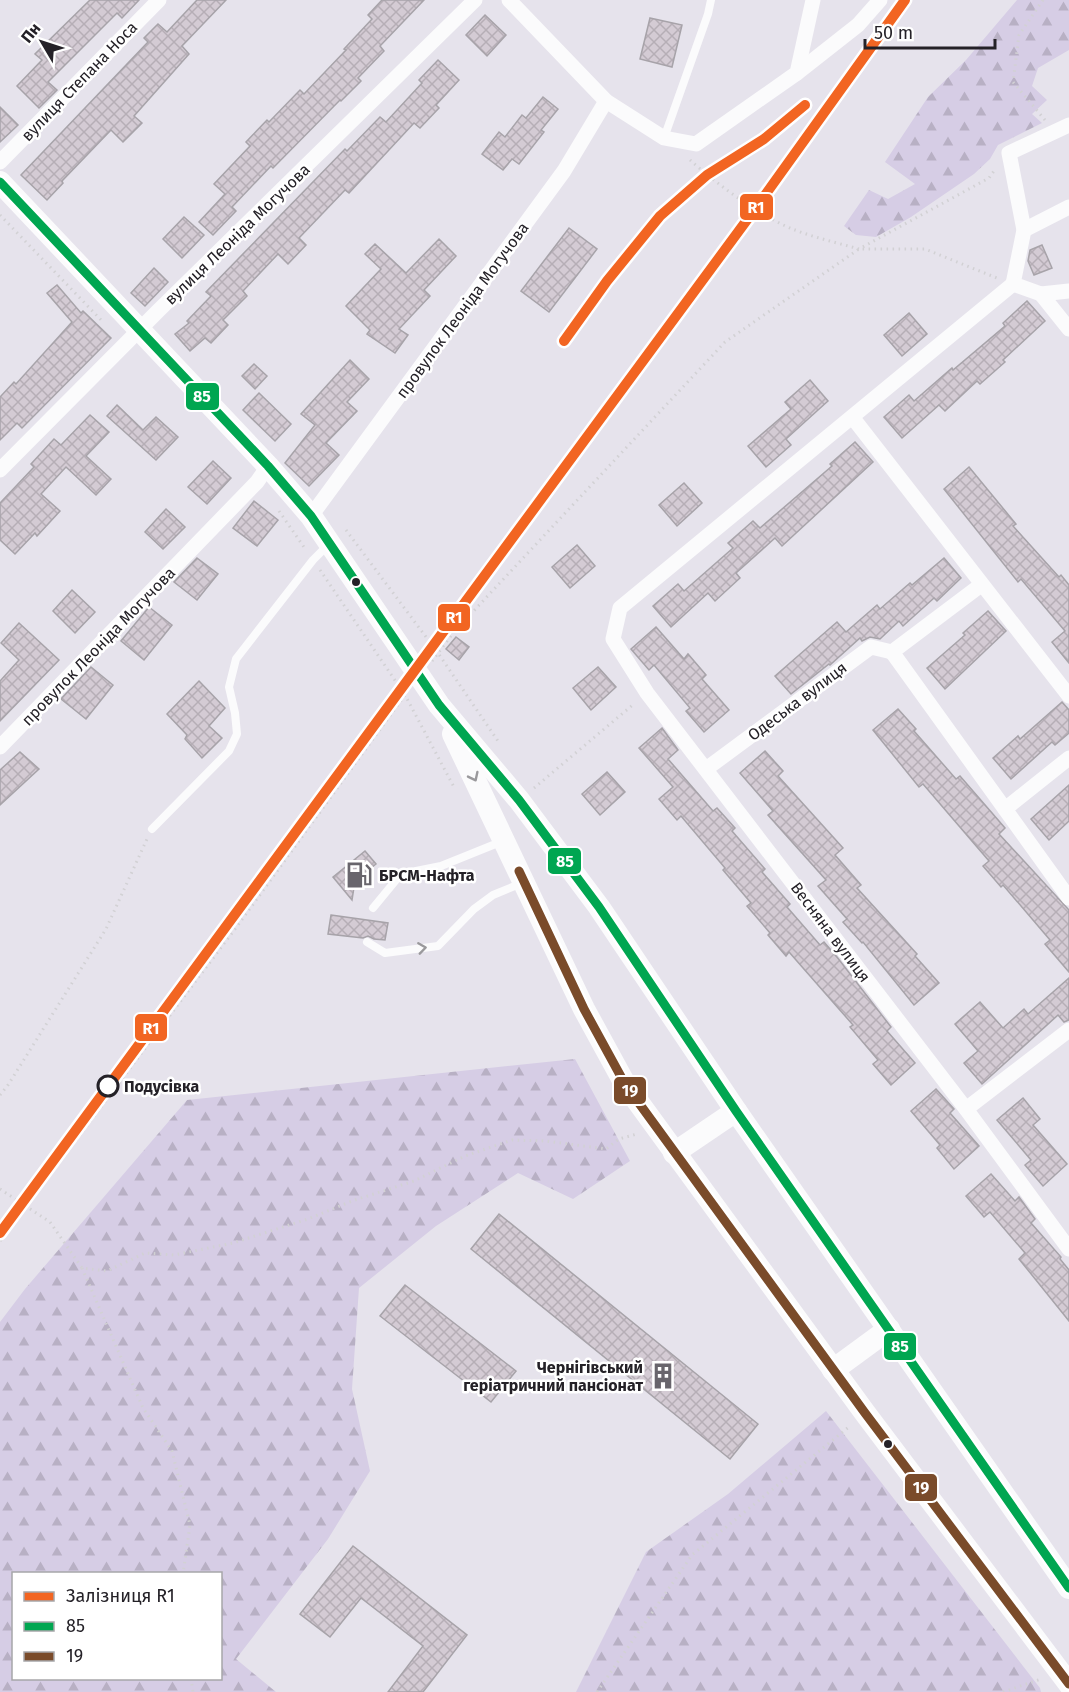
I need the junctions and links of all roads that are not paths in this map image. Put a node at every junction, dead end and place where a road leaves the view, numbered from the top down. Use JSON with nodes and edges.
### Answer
{"nodes":[{"id":1,"x":159,"y":0,"type":"edge"},
{"id":2,"x":476,"y":0,"type":"edge"},
{"id":3,"x":509,"y":0,"type":"edge"},
{"id":4,"x":711,"y":0,"type":"edge"},
{"id":5,"x":813,"y":0,"type":"edge"},
{"id":6,"x":880,"y":0,"type":"edge"},
{"id":7,"x":797,"y":73,"type":"junction"},
{"id":8,"x":606,"y":101,"type":"junction"},
{"id":9,"x":1069,"y":124,"type":"edge"},
{"id":10,"x":664,"y":138,"type":"junction"},
{"id":11,"x":0,"y":162,"type":"edge"},
{"id":12,"x":0,"y":182,"type":"edge"},
{"id":13,"x":1069,"y":207,"type":"edge"},
{"id":14,"x":1024,"y":230,"type":"junction"},
{"id":15,"x":1013,"y":284,"type":"junction"},
{"id":16,"x":1069,"y":291,"type":"edge"},
{"id":17,"x":1041,"y":294,"type":"junction"},
{"id":18,"x":1069,"y":329,"type":"edge"},
{"id":19,"x":131,"y":338,"type":"junction"},
{"id":20,"x":853,"y":418,"type":"junction"},
{"id":21,"x":268,"y":466,"type":"junction"},
{"id":22,"x":0,"y":470,"type":"edge"},
{"id":23,"x":311,"y":516,"type":"junction"},
{"id":24,"x":321,"y":552,"type":"junction"},
{"id":25,"x":981,"y":585,"type":"junction"},
{"id":26,"x":892,"y":652,"type":"junction"},
{"id":27,"x":1069,"y":696,"type":"edge"},
{"id":28,"x":439,"y":705,"type":"junction"},
{"id":29,"x":0,"y":747,"type":"edge"},
{"id":30,"x":1069,"y":758,"type":"edge"},
{"id":31,"x":706,"y":769,"type":"junction"},
{"id":32,"x":1005,"y":809,"type":"junction"},
{"id":33,"x":152,"y":829,"type":"road end"},
{"id":34,"x":504,"y":840,"type":"junction"},
{"id":35,"x":524,"y":882,"type":"junction"},
{"id":36,"x":1069,"y":898,"type":"edge"},
{"id":37,"x":373,"y":908,"type":"dead end"},
{"id":38,"x":366,"y":942,"type":"dead end"},
{"id":39,"x":1069,"y":1030,"type":"edge"},
{"id":40,"x":966,"y":1109,"type":"junction"},
{"id":41,"x":735,"y":1111,"type":"junction"},
{"id":42,"x":674,"y":1153,"type":"junction"},
{"id":43,"x":1069,"y":1249,"type":"edge"},
{"id":44,"x":889,"y":1329,"type":"junction"},
{"id":45,"x":833,"y":1370,"type":"junction"},
{"id":46,"x":1069,"y":1588,"type":"edge"},
{"id":47,"x":1069,"y":1684,"type":"edge"}],
"edges":[{"from":1,"to":11,"type":"street","name":"вулиця Степана Носа"},
{"from":2,"to":19,"type":"street","name":"вулиця Леоніда Могучова"},
{"from":3,"to":8,"type":"street"},
{"from":4,"to":10,"type":"lane"},
{"from":5,"to":7,"type":"street"},
{"from":6,"to":7,"type":"street"},
{"from":7,"to":10,"type":"street"},
{"from":8,"to":10,"type":"street"},
{"from":8,"to":23,"type":"street","name":"провулок Леоніда Могучова"},
{"from":9,"to":14,"type":"street"},
{"from":12,"to":19,"type":"main road"},
{"from":13,"to":14,"type":"street"},
{"from":14,"to":15,"type":"street"},
{"from":15,"to":17,"type":"street"},
{"from":15,"to":20,"type":"street"},
{"from":16,"to":17,"type":"street"},
{"from":17,"to":18,"type":"street"},
{"from":19,"to":21,"type":"main road"},
{"from":19,"to":22,"type":"street","name":"вулиця Леоніда Могучова"},
{"from":20,"to":25,"type":"street"},
{"from":20,"to":31,"type":"street","name":"Весняна вулиця"},
{"from":21,"to":23,"type":"main road"},
{"from":21,"to":29,"type":"street","name":"провулок Леоніда Могучова"},
{"from":23,"to":24,"type":"main road"},
{"from":24,"to":28,"type":"main road"},
{"from":24,"to":33,"type":"lane"},
{"from":25,"to":26,"type":"street"},
{"from":25,"to":27,"type":"street"},
{"from":26,"to":31,"type":"street","name":"Одеська вулиця"},
{"from":26,"to":32,"type":"street"},
{"from":28,"to":34,"type":"main road","one_way":true},
{"from":28,"to":41,"type":"main road"},
{"from":30,"to":32,"type":"street"},
{"from":31,"to":40,"type":"street","name":"Весняна вулиця"},
{"from":32,"to":36,"type":"street"},
{"from":34,"to":35,"type":"main road"},
{"from":34,"to":37,"type":"lane"},
{"from":38,"to":35,"type":"lane","one_way":true},
{"from":35,"to":42,"type":"main road"},
{"from":39,"to":40,"type":"street"},
{"from":40,"to":43,"type":"street","name":"Весняна вулиця"},
{"from":41,"to":42,"type":"main road"},
{"from":41,"to":44,"type":"main road"},
{"from":42,"to":45,"type":"main road"},
{"from":44,"to":45,"type":"main road"},
{"from":44,"to":46,"type":"main road"},
{"from":45,"to":47,"type":"main road"}]}
